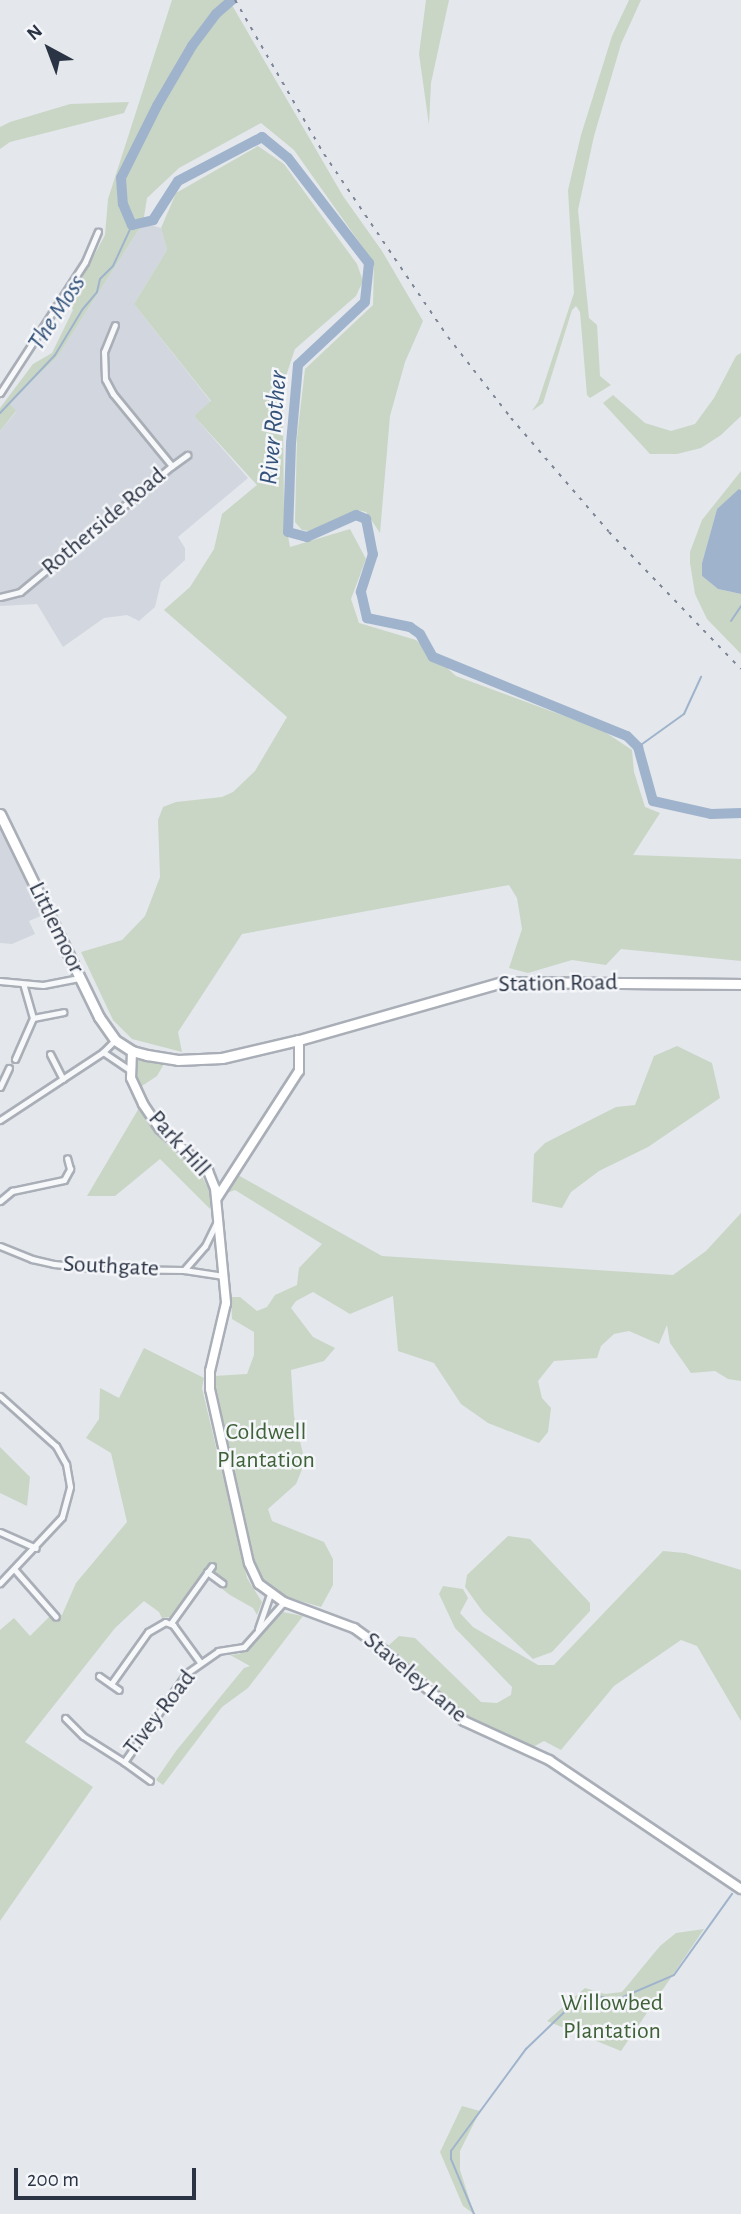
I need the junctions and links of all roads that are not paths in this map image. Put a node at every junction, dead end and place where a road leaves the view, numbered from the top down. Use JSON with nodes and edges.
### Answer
{"nodes":[{"id":1,"x":98,"y":232,"type":"dead end"},
{"id":2,"x":115,"y":326,"type":"dead end"},
{"id":3,"x":0,"y":393,"type":"edge"},
{"id":4,"x":187,"y":455,"type":"dead end"},
{"id":5,"x":173,"y":466,"type":"junction"},
{"id":6,"x":0,"y":597,"type":"edge"},
{"id":7,"x":0,"y":814,"type":"edge"},
{"id":8,"x":80,"y":978,"type":"junction"},
{"id":9,"x":0,"y":981,"type":"edge"},
{"id":10,"x":23,"y":984,"type":"junction"},
{"id":11,"x":741,"y":984,"type":"edge"},
{"id":12,"x":63,"y":1012,"type":"dead end"},
{"id":13,"x":33,"y":1017,"type":"junction"},
{"id":14,"x":115,"y":1040,"type":"junction"},
{"id":15,"x":299,"y":1040,"type":"junction"},
{"id":16,"x":132,"y":1051,"type":"junction"},
{"id":17,"x":103,"y":1052,"type":"junction"},
{"id":18,"x":50,"y":1054,"type":"dead end"},
{"id":19,"x":26,"y":1058,"type":"dead end"},
{"id":20,"x":9,"y":1068,"type":"dead end"},
{"id":21,"x":130,"y":1070,"type":"junction"},
{"id":22,"x":63,"y":1079,"type":"junction"},
{"id":23,"x":0,"y":1087,"type":"edge"},
{"id":24,"x":0,"y":1120,"type":"edge"},
{"id":25,"x":67,"y":1158,"type":"dead end"},
{"id":26,"x":217,"y":1198,"type":"junction"},
{"id":27,"x":0,"y":1201,"type":"edge"},
{"id":28,"x":218,"y":1221,"type":"junction"},
{"id":29,"x":0,"y":1246,"type":"edge"},
{"id":30,"x":184,"y":1270,"type":"junction"},
{"id":31,"x":224,"y":1276,"type":"junction"},
{"id":32,"x":0,"y":1396,"type":"edge"},
{"id":33,"x":0,"y":1532,"type":"edge"},
{"id":34,"x":36,"y":1548,"type":"junction"},
{"id":35,"x":212,"y":1566,"type":"dead end"},
{"id":36,"x":15,"y":1570,"type":"junction"},
{"id":37,"x":207,"y":1572,"type":"junction"},
{"id":38,"x":0,"y":1583,"type":"edge"},
{"id":39,"x":222,"y":1583,"type":"dead end"},
{"id":40,"x":270,"y":1594,"type":"junction"},
{"id":41,"x":284,"y":1602,"type":"junction"},
{"id":42,"x":57,"y":1617,"type":"dead end"},
{"id":43,"x":171,"y":1623,"type":"junction"},
{"id":44,"x":257,"y":1632,"type":"junction"},
{"id":45,"x":200,"y":1662,"type":"junction"},
{"id":46,"x":99,"y":1676,"type":"dead end"},
{"id":47,"x":111,"y":1684,"type":"junction"},
{"id":48,"x":119,"y":1690,"type":"dead end"},
{"id":49,"x":65,"y":1718,"type":"dead end"},
{"id":50,"x":124,"y":1762,"type":"junction"},
{"id":51,"x":150,"y":1781,"type":"dead end"},
{"id":52,"x":741,"y":1889,"type":"edge"}],
"edges":[{"from":1,"to":3,"type":"street"},
{"from":2,"to":5,"type":"street","name":"Rotherside Road"},
{"from":4,"to":5,"type":"street"},
{"from":5,"to":6,"type":"street","name":"Rotherside Road"},
{"from":7,"to":8,"type":"main road","name":"Littlemoor"},
{"from":8,"to":10,"type":"street"},
{"from":8,"to":14,"type":"main road","name":"Littlemoor"},
{"from":9,"to":10,"type":"street"},
{"from":10,"to":13,"type":"street"},
{"from":11,"to":15,"type":"main road","name":"Station Road"},
{"from":12,"to":13,"type":"street"},
{"from":13,"to":19,"type":"street"},
{"from":14,"to":16,"type":"main road"},
{"from":14,"to":17,"type":"street"},
{"from":15,"to":16,"type":"main road","name":"Station Road"},
{"from":15,"to":26,"type":"main road"},
{"from":16,"to":21,"type":"main road","name":"Park Hill"},
{"from":17,"to":21,"type":"street"},
{"from":17,"to":22,"type":"street"},
{"from":18,"to":22,"type":"street"},
{"from":20,"to":23,"type":"street"},
{"from":21,"to":26,"type":"main road","name":"Park Hill"},
{"from":22,"to":24,"type":"street"},
{"from":25,"to":27,"type":"street"},
{"from":26,"to":28,"type":"main road","name":"Park Hill"},
{"from":28,"to":30,"type":"street"},
{"from":28,"to":31,"type":"main road","name":"Staveley Lane"},
{"from":29,"to":30,"type":"street","name":"Southgate"},
{"from":30,"to":31,"type":"street","name":"Southgate"},
{"from":31,"to":40,"type":"main road","name":"Staveley Lane"},
{"from":32,"to":34,"type":"street"},
{"from":33,"to":34,"type":"street"},
{"from":34,"to":36,"type":"street"},
{"from":35,"to":37,"type":"street"},
{"from":36,"to":38,"type":"street"},
{"from":36,"to":42,"type":"street"},
{"from":37,"to":39,"type":"street"},
{"from":37,"to":43,"type":"street"},
{"from":40,"to":41,"type":"main road","name":"Staveley Lane"},
{"from":40,"to":44,"type":"street"},
{"from":41,"to":44,"type":"street","name":"Tivey Road"},
{"from":41,"to":52,"type":"main road","name":"Staveley Lane"},
{"from":43,"to":45,"type":"street"},
{"from":43,"to":47,"type":"street"},
{"from":44,"to":45,"type":"street","name":"Tivey Road"},
{"from":45,"to":50,"type":"street","name":"Tivey Road"},
{"from":46,"to":47,"type":"street"},
{"from":47,"to":48,"type":"street"},
{"from":49,"to":50,"type":"street","name":"Tivey Road"},
{"from":50,"to":51,"type":"street"}]}
